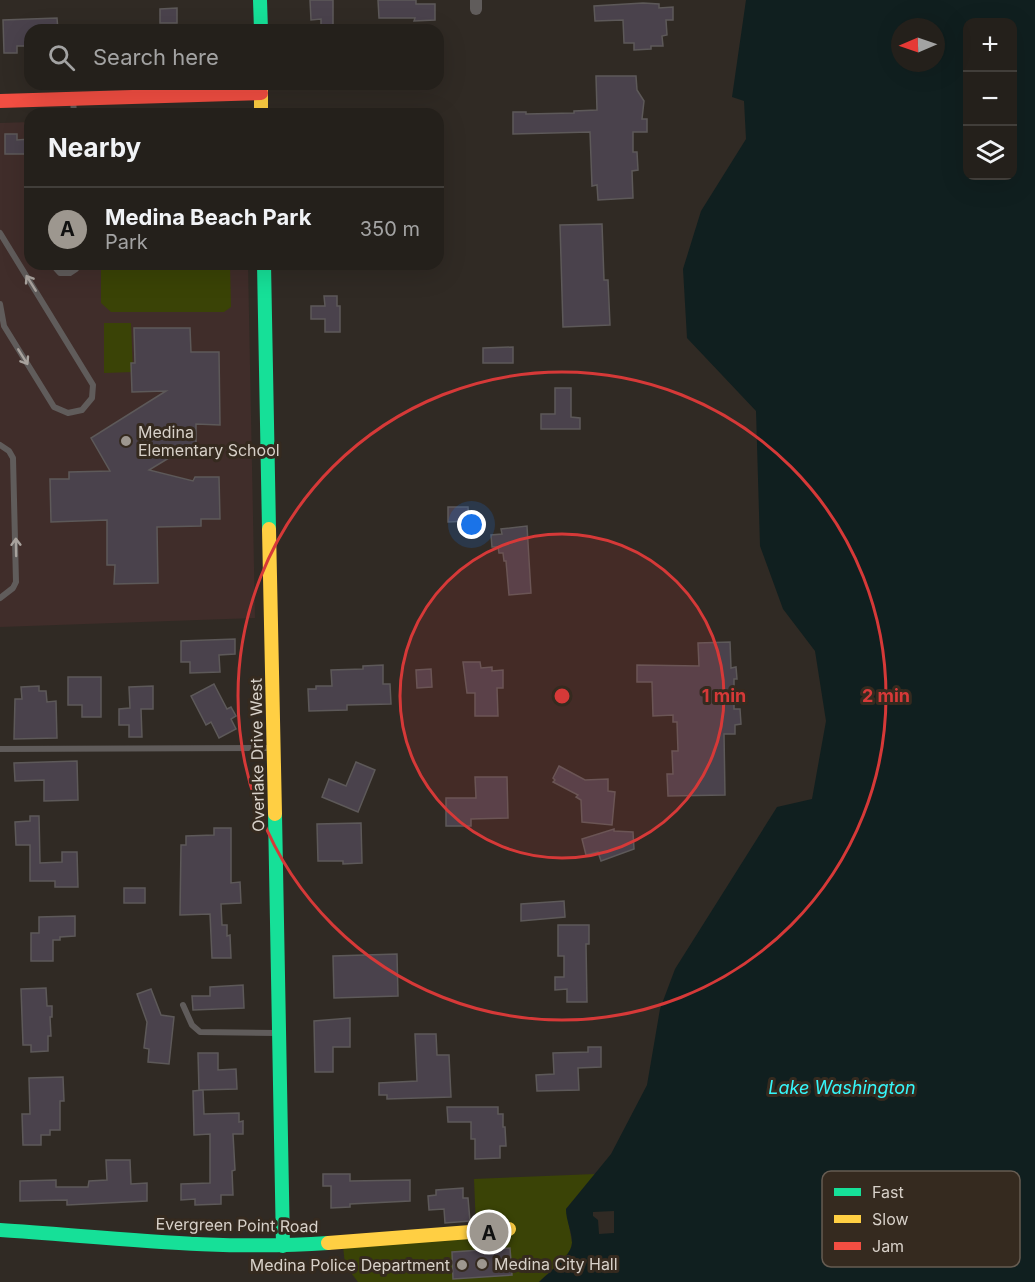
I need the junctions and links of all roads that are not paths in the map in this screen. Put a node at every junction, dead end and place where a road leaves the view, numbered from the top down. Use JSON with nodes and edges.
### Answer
{"nodes":[{"id":1,"x":261,"y":0,"type":"edge"},
{"id":2,"x":261,"y":24,"type":"edge"},
{"id":3,"x":242,"y":90,"type":"edge"},
{"id":4,"x":261,"y":90,"type":"edge"},
{"id":5,"x":73,"y":99,"type":"junction"},
{"id":6,"x":0,"y":100,"type":"edge"},
{"id":7,"x":74,"y":108,"type":"edge"},
{"id":8,"x":261,"y":108,"type":"edge"},
{"id":9,"x":0,"y":233,"type":"edge"},
{"id":10,"x":57,"y":270,"type":"edge"},
{"id":11,"x":74,"y":270,"type":"edge"},
{"id":12,"x":264,"y":270,"type":"edge"},
{"id":13,"x":0,"y":304,"type":"edge"},
{"id":14,"x":0,"y":445,"type":"edge"},
{"id":15,"x":0,"y":598,"type":"edge"},
{"id":16,"x":273,"y":748,"type":"junction"},
{"id":17,"x":0,"y":749,"type":"edge"},
{"id":18,"x":183,"y":1005,"type":"dead end"},
{"id":19,"x":280,"y":1033,"type":"junction"},
{"id":20,"x":509,"y":1229,"type":"dead end"},
{"id":21,"x":0,"y":1230,"type":"edge"},
{"id":22,"x":283,"y":1246,"type":"junction"}],
"edges":[{"from":1,"to":2,"type":"street"},
{"from":3,"to":5,"type":"street"},
{"from":4,"to":8,"type":"street"},
{"from":5,"to":6,"type":"street"},
{"from":5,"to":7,"type":"lane"},
{"from":13,"to":9,"type":"lane","one_way":true},
{"from":10,"to":11,"type":"lane"},
{"from":12,"to":16,"type":"street","name":"Overlake Drive West"},
{"from":15,"to":14,"type":"lane","one_way":true},
{"from":16,"to":17,"type":"lane"},
{"from":16,"to":19,"type":"street","name":"Overlake Drive West"},
{"from":18,"to":19,"type":"lane"},
{"from":19,"to":22,"type":"street","name":"Overlake Drive West"},
{"from":20,"to":22,"type":"street","name":"Evergreen Point Road"},
{"from":21,"to":22,"type":"street","name":"Evergreen Point Road"}]}
